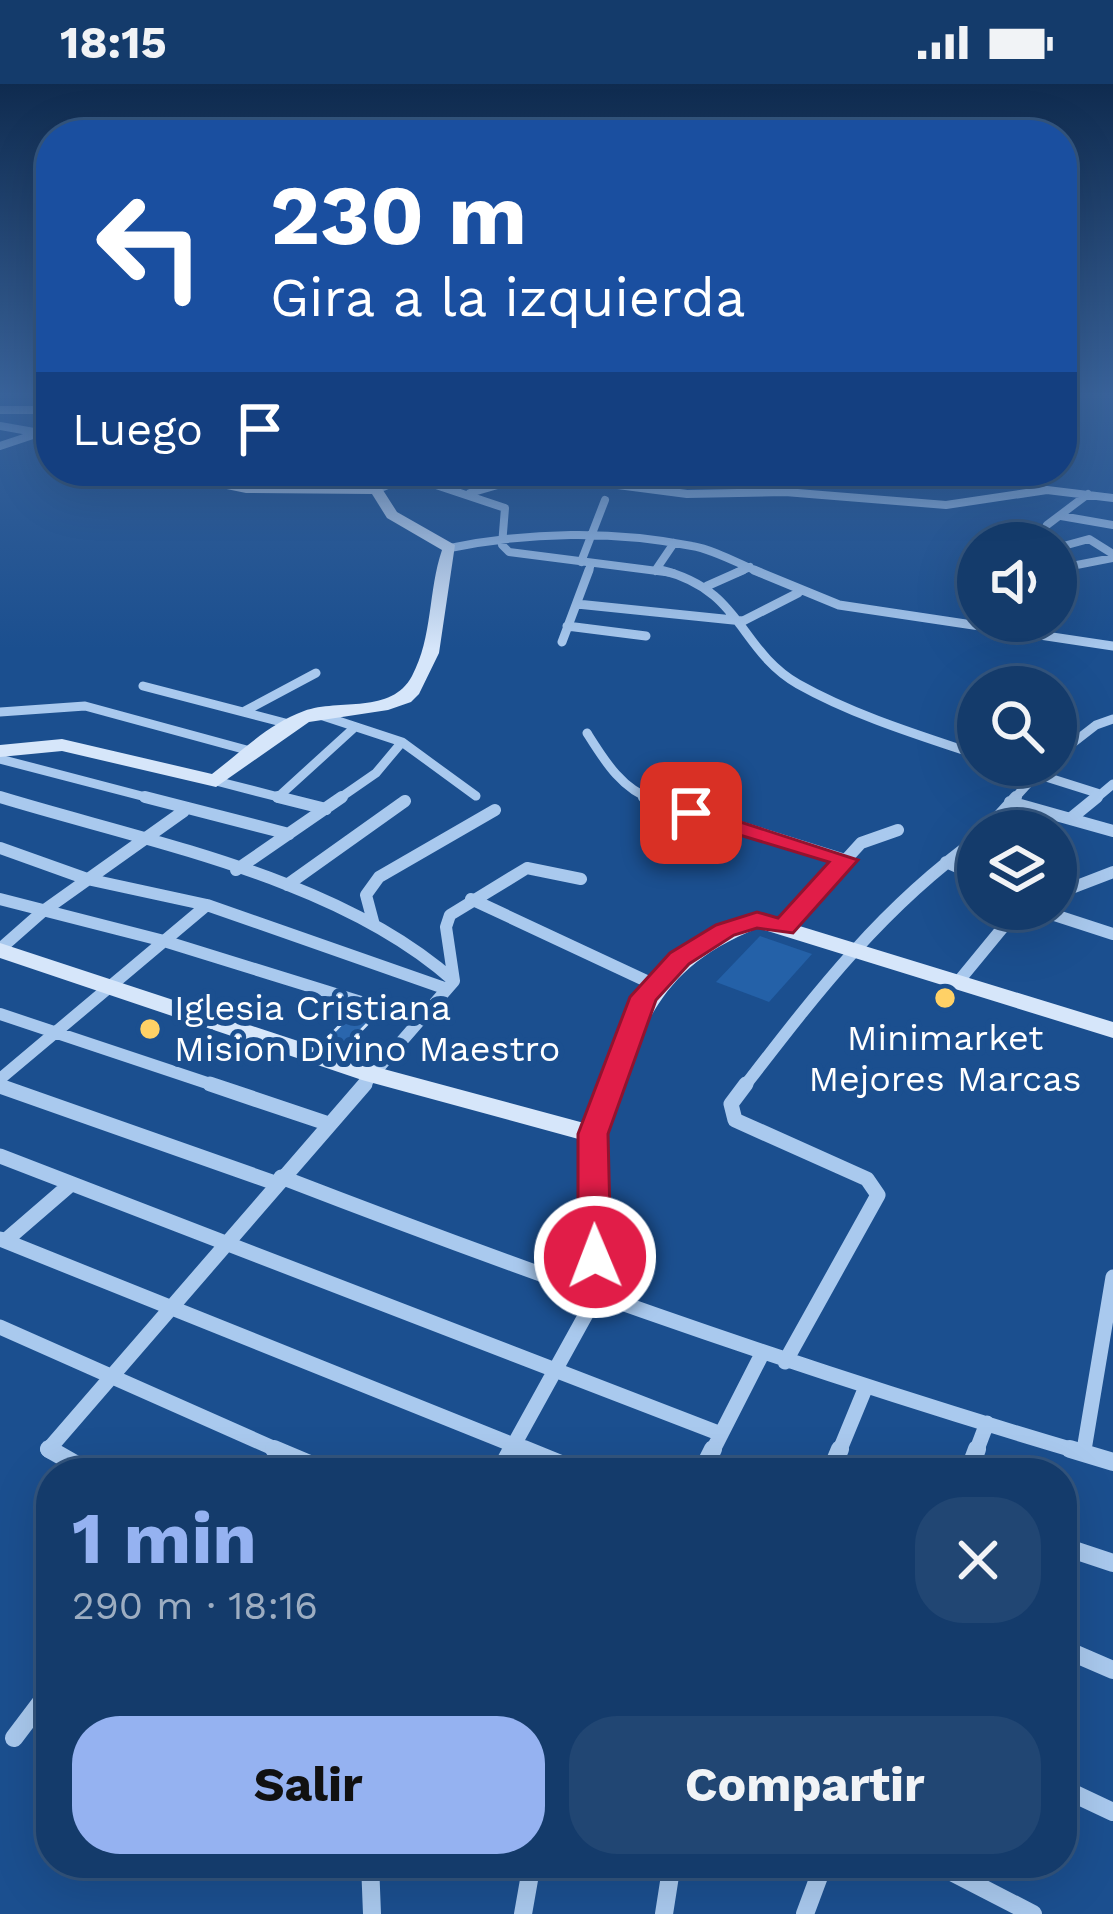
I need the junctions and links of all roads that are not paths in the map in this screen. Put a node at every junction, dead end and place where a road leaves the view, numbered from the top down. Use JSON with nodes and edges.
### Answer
{"nodes":[{"id":1,"x":346,"y":486,"type":"edge"},
{"id":2,"x":373,"y":486,"type":"edge"},
{"id":3,"x":386,"y":486,"type":"edge"},
{"id":4,"x":445,"y":486,"type":"edge"},
{"id":5,"x":493,"y":486,"type":"edge"},
{"id":6,"x":603,"y":486,"type":"edge"},
{"id":7,"x":379,"y":489,"type":"junction"},
{"id":8,"x":469,"y":493,"type":"junction"},
{"id":9,"x":1088,"y":494,"type":"junction"},
{"id":10,"x":1113,"y":498,"type":"edge"},
{"id":11,"x":605,"y":500,"type":"dead end"},
{"id":12,"x":1061,"y":516,"type":"junction"},
{"id":13,"x":1053,"y":522,"type":"edge"},
{"id":14,"x":1113,"y":525,"type":"edge"},
{"id":15,"x":587,"y":535,"type":"junction"},
{"id":16,"x":504,"y":537,"type":"junction"},
{"id":17,"x":1077,"y":542,"type":"edge"},
{"id":18,"x":674,"y":544,"type":"junction"},
{"id":19,"x":450,"y":548,"type":"junction"},
{"id":20,"x":1113,"y":556,"type":"edge"},
{"id":21,"x":586,"y":563,"type":"junction"},
{"id":22,"x":1077,"y":564,"type":"edge"},
{"id":23,"x":750,"y":567,"type":"junction"},
{"id":24,"x":656,"y":572,"type":"junction"},
{"id":25,"x":707,"y":586,"type":"junction"},
{"id":26,"x":798,"y":592,"type":"junction"},
{"id":27,"x":577,"y":604,"type":"junction"},
{"id":28,"x":743,"y":621,"type":"junction"},
{"id":29,"x":566,"y":626,"type":"junction"},
{"id":30,"x":646,"y":636,"type":"dead end"},
{"id":31,"x":562,"y":642,"type":"dead end"},
{"id":32,"x":1113,"y":646,"type":"edge"},
{"id":33,"x":316,"y":673,"type":"dead end"},
{"id":34,"x":143,"y":686,"type":"dead end"},
{"id":35,"x":0,"y":712,"type":"edge"},
{"id":36,"x":243,"y":712,"type":"junction"},
{"id":37,"x":315,"y":713,"type":"junction"},
{"id":38,"x":1113,"y":719,"type":"edge"},
{"id":39,"x":289,"y":724,"type":"junction"},
{"id":40,"x":355,"y":727,"type":"junction"},
{"id":41,"x":586,"y":733,"type":"dead end"},
{"id":42,"x":1077,"y":740,"type":"edge"},
{"id":43,"x":402,"y":742,"type":"junction"},
{"id":44,"x":957,"y":747,"type":"edge"},
{"id":45,"x":254,"y":752,"type":"junction"},
{"id":46,"x":0,"y":755,"type":"edge"},
{"id":47,"x":216,"y":781,"type":"junction"},
{"id":48,"x":1113,"y":784,"type":"edge"},
{"id":49,"x":1024,"y":786,"type":"edge"},
{"id":50,"x":1074,"y":786,"type":"edge"},
{"id":51,"x":1100,"y":794,"type":"junction"},
{"id":52,"x":476,"y":796,"type":"dead end"},
{"id":53,"x":0,"y":797,"type":"edge"},
{"id":54,"x":277,"y":798,"type":"junction"},
{"id":55,"x":405,"y":801,"type":"dead end"},
{"id":56,"x":1010,"y":802,"type":"junction"},
{"id":57,"x":326,"y":809,"type":"junction"},
{"id":58,"x":495,"y":810,"type":"dead end"},
{"id":59,"x":1003,"y":810,"type":"edge"},
{"id":60,"x":1038,"y":810,"type":"edge"},
{"id":61,"x":184,"y":811,"type":"junction"},
{"id":62,"x":1077,"y":813,"type":"edge"},
{"id":63,"x":1077,"y":821,"type":"edge"},
{"id":64,"x":898,"y":830,"type":"dead end"},
{"id":65,"x":1113,"y":831,"type":"edge"},
{"id":66,"x":289,"y":834,"type":"junction"},
{"id":67,"x":144,"y":839,"type":"junction"},
{"id":68,"x":0,"y":848,"type":"edge"},
{"id":69,"x":957,"y":854,"type":"edge"},
{"id":70,"x":845,"y":860,"type":"junction"},
{"id":71,"x":946,"y":862,"type":"junction"},
{"id":72,"x":957,"y":867,"type":"edge"},
{"id":73,"x":236,"y":870,"type":"junction"},
{"id":74,"x":1113,"y":872,"type":"edge"},
{"id":75,"x":87,"y":879,"type":"junction"},
{"id":76,"x":581,"y":879,"type":"dead end"},
{"id":77,"x":287,"y":885,"type":"junction"},
{"id":78,"x":1077,"y":886,"type":"edge"},
{"id":79,"x":0,"y":899,"type":"edge"},
{"id":80,"x":471,"y":899,"type":"junction"},
{"id":81,"x":207,"y":905,"type":"junction"},
{"id":82,"x":42,"y":912,"type":"junction"},
{"id":83,"x":1077,"y":922,"type":"edge"},
{"id":84,"x":374,"y":925,"type":"junction"},
{"id":85,"x":784,"y":928,"type":"junction"},
{"id":86,"x":1001,"y":930,"type":"edge"},
{"id":87,"x":1113,"y":934,"type":"edge"},
{"id":88,"x":164,"y":940,"type":"junction"},
{"id":89,"x":0,"y":950,"type":"edge"},
{"id":90,"x":850,"y":950,"type":"junction"},
{"id":91,"x":958,"y":982,"type":"junction"},
{"id":92,"x":111,"y":985,"type":"junction"},
{"id":93,"x":450,"y":985,"type":"junction"},
{"id":94,"x":655,"y":985,"type":"junction"},
{"id":95,"x":0,"y":1013,"type":"edge"},
{"id":96,"x":418,"y":1020,"type":"junction"},
{"id":97,"x":58,"y":1030,"type":"junction"},
{"id":98,"x":1113,"y":1030,"type":"edge"},
{"id":99,"x":370,"y":1074,"type":"junction"},
{"id":100,"x":0,"y":1083,"type":"edge"},
{"id":101,"x":326,"y":1124,"type":"junction"},
{"id":102,"x":593,"y":1134,"type":"junction"},
{"id":103,"x":0,"y":1156,"type":"edge"},
{"id":104,"x":278,"y":1180,"type":"junction"},
{"id":105,"x":71,"y":1184,"type":"junction"},
{"id":106,"x":3,"y":1240,"type":"edge"},
{"id":107,"x":223,"y":1244,"type":"junction"},
{"id":108,"x":1113,"y":1277,"type":"edge"},
{"id":109,"x":596,"y":1298,"type":"junction"},
{"id":110,"x":166,"y":1309,"type":"junction"},
{"id":111,"x":0,"y":1327,"type":"edge"},
{"id":112,"x":762,"y":1354,"type":"junction"},
{"id":113,"x":785,"y":1362,"type":"junction"},
{"id":114,"x":558,"y":1372,"type":"junction"},
{"id":115,"x":105,"y":1378,"type":"junction"},
{"id":116,"x":866,"y":1388,"type":"junction"},
{"id":117,"x":987,"y":1423,"type":"junction"},
{"id":118,"x":721,"y":1434,"type":"junction"},
{"id":119,"x":516,"y":1446,"type":"junction"},
{"id":120,"x":1084,"y":1450,"type":"junction"},
{"id":121,"x":63,"y":1458,"type":"edge"},
{"id":122,"x":295,"y":1458,"type":"edge"},
{"id":123,"x":508,"y":1458,"type":"edge"},
{"id":124,"x":546,"y":1458,"type":"edge"},
{"id":125,"x":709,"y":1458,"type":"edge"},
{"id":126,"x":836,"y":1458,"type":"edge"},
{"id":127,"x":974,"y":1458,"type":"edge"},
{"id":128,"x":1113,"y":1462,"type":"edge"},
{"id":129,"x":1077,"y":1551,"type":"edge"},
{"id":130,"x":1113,"y":1563,"type":"edge"},
{"id":131,"x":1077,"y":1654,"type":"edge"},
{"id":132,"x":1113,"y":1670,"type":"edge"},
{"id":133,"x":36,"y":1713,"type":"edge"},
{"id":134,"x":14,"y":1738,"type":"dead end"},
{"id":135,"x":1077,"y":1795,"type":"edge"},
{"id":136,"x":1113,"y":1812,"type":"edge"},
{"id":137,"x":371,"y":1878,"type":"edge"},
{"id":138,"x":529,"y":1878,"type":"edge"},
{"id":139,"x":670,"y":1878,"type":"edge"},
{"id":140,"x":818,"y":1878,"type":"edge"},
{"id":141,"x":963,"y":1878,"type":"edge"},
{"id":142,"x":372,"y":1914,"type":"edge"},
{"id":143,"x":523,"y":1914,"type":"edge"},
{"id":144,"x":664,"y":1914,"type":"edge"},
{"id":145,"x":805,"y":1914,"type":"edge"},
{"id":146,"x":1033,"y":1914,"type":"edge"}],
"edges":[{"from":1,"to":7,"type":"street"},
{"from":2,"to":7,"type":"street"},
{"from":3,"to":7,"type":"street"},
{"from":4,"to":8,"type":"street"},
{"from":5,"to":8,"type":"street"},
{"from":6,"to":9,"type":"street"},
{"from":7,"to":19,"type":"street"},
{"from":8,"to":16,"type":"street"},
{"from":9,"to":10,"type":"street"},
{"from":9,"to":12,"type":"street"},
{"from":11,"to":15,"type":"street"},
{"from":12,"to":13,"type":"street"},
{"from":12,"to":14,"type":"street"},
{"from":15,"to":16,"type":"street"},
{"from":15,"to":18,"type":"street"},
{"from":15,"to":21,"type":"street"},
{"from":16,"to":19,"type":"street"},
{"from":16,"to":21,"type":"street"},
{"from":17,"to":20,"type":"street"},
{"from":18,"to":23,"type":"street"},
{"from":18,"to":24,"type":"street"},
{"from":19,"to":37,"type":"street"},
{"from":20,"to":22,"type":"street"},
{"from":21,"to":24,"type":"street"},
{"from":21,"to":27,"type":"street"},
{"from":23,"to":25,"type":"street"},
{"from":23,"to":26,"type":"street"},
{"from":24,"to":25,"type":"street"},
{"from":25,"to":28,"type":"street"},
{"from":26,"to":28,"type":"street"},
{"from":26,"to":32,"type":"street"},
{"from":27,"to":28,"type":"street"},
{"from":27,"to":29,"type":"street"},
{"from":28,"to":44,"type":"street"},
{"from":29,"to":30,"type":"street"},
{"from":29,"to":31,"type":"street"},
{"from":33,"to":36,"type":"street"},
{"from":34,"to":36,"type":"street"},
{"from":35,"to":45,"type":"street"},
{"from":36,"to":39,"type":"street"},
{"from":37,"to":39,"type":"street"},
{"from":37,"to":40,"type":"street"},
{"from":38,"to":42,"type":"street"},
{"from":39,"to":45,"type":"street"},
{"from":40,"to":43,"type":"street"},
{"from":40,"to":54,"type":"street"},
{"from":41,"to":70,"type":"street"},
{"from":43,"to":52,"type":"street"},
{"from":43,"to":57,"type":"street"},
{"from":45,"to":47,"type":"street"},
{"from":46,"to":47,"type":"street"},
{"from":46,"to":61,"type":"street"},
{"from":47,"to":54,"type":"street"},
{"from":48,"to":51,"type":"street"},
{"from":49,"to":56,"type":"street"},
{"from":50,"to":51,"type":"street"},
{"from":51,"to":62,"type":"street"},
{"from":53,"to":67,"type":"street"},
{"from":54,"to":57,"type":"street"},
{"from":55,"to":77,"type":"street"},
{"from":56,"to":59,"type":"street"},
{"from":56,"to":60,"type":"street"},
{"from":57,"to":66,"type":"street"},
{"from":58,"to":84,"type":"street"},
{"from":61,"to":66,"type":"street"},
{"from":61,"to":67,"type":"street"},
{"from":63,"to":65,"type":"street"},
{"from":64,"to":70,"type":"street"},
{"from":66,"to":73,"type":"street"},
{"from":67,"to":73,"type":"street"},
{"from":67,"to":75,"type":"street"},
{"from":68,"to":75,"type":"street"},
{"from":69,"to":71,"type":"street"},
{"from":70,"to":85,"type":"street"},
{"from":71,"to":72,"type":"street"},
{"from":71,"to":90,"type":"street"},
{"from":73,"to":77,"type":"street"},
{"from":74,"to":78,"type":"street"},
{"from":75,"to":81,"type":"street"},
{"from":75,"to":82,"type":"street"},
{"from":76,"to":80,"type":"street"},
{"from":77,"to":84,"type":"street"},
{"from":79,"to":82,"type":"street"},
{"from":80,"to":93,"type":"street"},
{"from":80,"to":94,"type":"street"},
{"from":81,"to":88,"type":"street"},
{"from":81,"to":93,"type":"street"},
{"from":82,"to":88,"type":"street"},
{"from":82,"to":89,"type":"street"},
{"from":83,"to":87,"type":"street"},
{"from":84,"to":93,"type":"street"},
{"from":85,"to":90,"type":"street"},
{"from":85,"to":94,"type":"street"},
{"from":86,"to":91,"type":"street"},
{"from":88,"to":92,"type":"street"},
{"from":88,"to":96,"type":"street"},
{"from":89,"to":92,"type":"street"},
{"from":90,"to":91,"type":"street"},
{"from":90,"to":113,"type":"street"},
{"from":91,"to":98,"type":"street"},
{"from":92,"to":97,"type":"street"},
{"from":92,"to":99,"type":"street"},
{"from":93,"to":96,"type":"street"},
{"from":94,"to":102,"type":"street"},
{"from":95,"to":97,"type":"street"},
{"from":96,"to":99,"type":"street"},
{"from":97,"to":100,"type":"street"},
{"from":97,"to":101,"type":"street"},
{"from":99,"to":101,"type":"street"},
{"from":99,"to":102,"type":"street"},
{"from":100,"to":104,"type":"street"},
{"from":101,"to":104,"type":"street"},
{"from":102,"to":109,"type":"street"},
{"from":103,"to":105,"type":"street"},
{"from":104,"to":107,"type":"street"},
{"from":104,"to":109,"type":"street"},
{"from":105,"to":106,"type":"street"},
{"from":105,"to":107,"type":"street"},
{"from":106,"to":110,"type":"street"},
{"from":107,"to":110,"type":"street"},
{"from":107,"to":114,"type":"street"},
{"from":108,"to":120,"type":"street"},
{"from":109,"to":112,"type":"street"},
{"from":109,"to":114,"type":"street"},
{"from":110,"to":115,"type":"street"},
{"from":110,"to":119,"type":"street"},
{"from":111,"to":115,"type":"street"},
{"from":112,"to":113,"type":"street"},
{"from":112,"to":118,"type":"street"},
{"from":113,"to":116,"type":"street"},
{"from":114,"to":118,"type":"street"},
{"from":114,"to":119,"type":"street"},
{"from":115,"to":121,"type":"street"},
{"from":115,"to":122,"type":"street"},
{"from":116,"to":117,"type":"street"},
{"from":116,"to":126,"type":"street"},
{"from":117,"to":120,"type":"street"},
{"from":117,"to":127,"type":"street"},
{"from":118,"to":125,"type":"street"},
{"from":119,"to":123,"type":"street"},
{"from":119,"to":124,"type":"street"},
{"from":120,"to":128,"type":"street"},
{"from":129,"to":130,"type":"street"},
{"from":131,"to":132,"type":"street"},
{"from":133,"to":134,"type":"street"},
{"from":135,"to":136,"type":"street"},
{"from":137,"to":142,"type":"street"},
{"from":138,"to":143,"type":"street"},
{"from":139,"to":144,"type":"street"},
{"from":140,"to":145,"type":"street"},
{"from":141,"to":146,"type":"street"}]}
